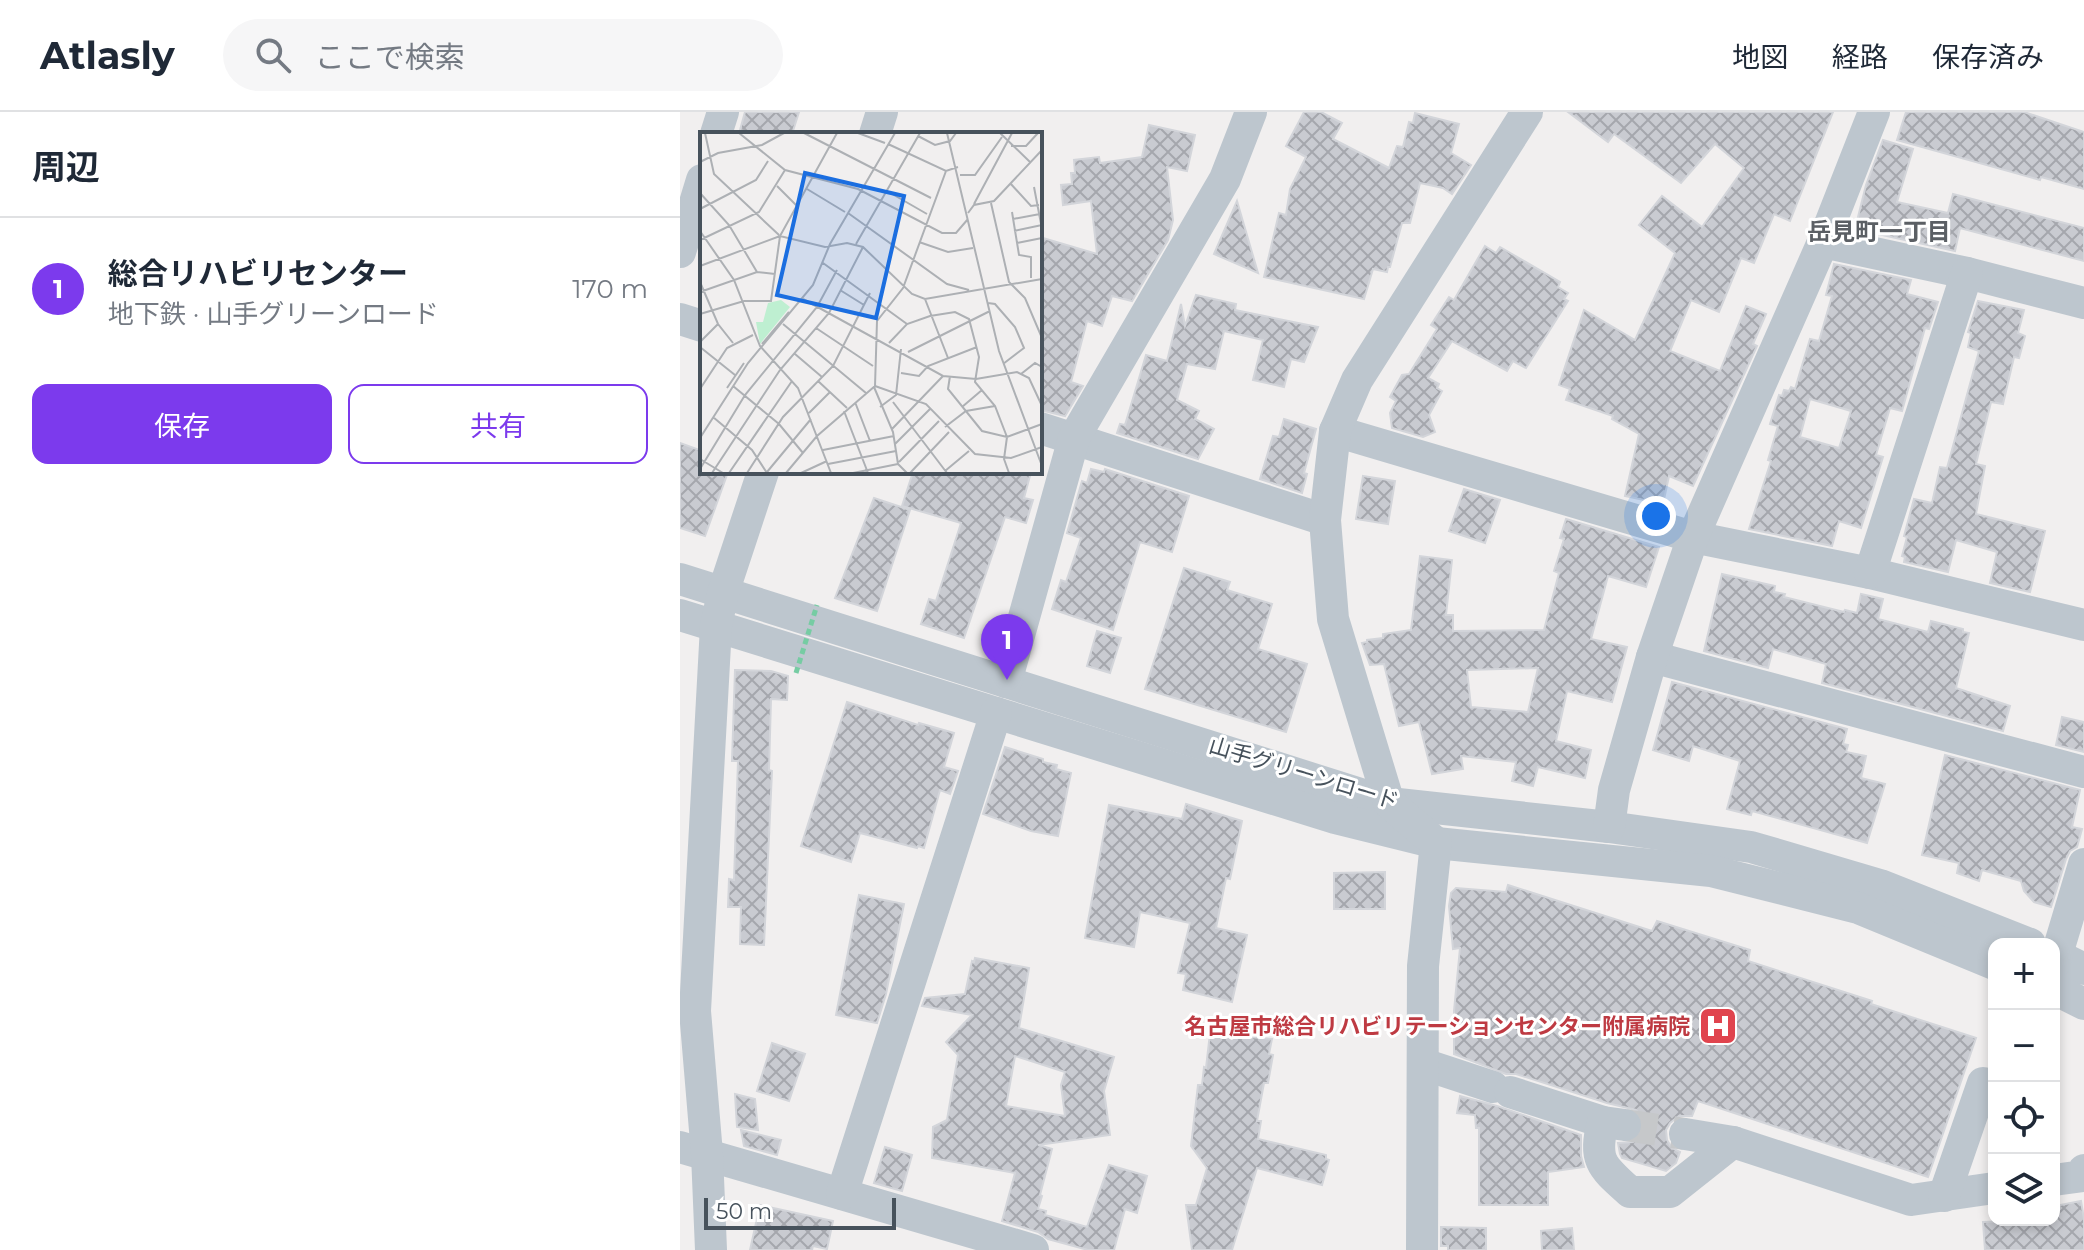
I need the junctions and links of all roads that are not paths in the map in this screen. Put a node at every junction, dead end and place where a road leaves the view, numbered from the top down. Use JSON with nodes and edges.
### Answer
{"nodes":[{"id":1,"x":723,"y":112,"type":"edge"},
{"id":2,"x":882,"y":112,"type":"edge"},
{"id":3,"x":1251,"y":112,"type":"edge"},
{"id":4,"x":1527,"y":112,"type":"edge"},
{"id":5,"x":1874,"y":112,"type":"edge"},
{"id":6,"x":717,"y":132,"type":"edge"},
{"id":7,"x":876,"y":132,"type":"edge"},
{"id":8,"x":700,"y":187,"type":"edge"},
{"id":9,"x":1823,"y":242,"type":"junction"},
{"id":10,"x":680,"y":252,"type":"edge"},
{"id":11,"x":1967,"y":273,"type":"junction"},
{"id":12,"x":2084,"y":303,"type":"edge"},
{"id":13,"x":680,"y":319,"type":"edge"},
{"id":14,"x":700,"y":325,"type":"edge"},
{"id":15,"x":1042,"y":429,"type":"edge"},
{"id":16,"x":1335,"y":431,"type":"junction"},
{"id":17,"x":1074,"y":438,"type":"junction"},
{"id":18,"x":762,"y":474,"type":"edge"},
{"id":19,"x":1325,"y":520,"type":"junction"},
{"id":20,"x":1693,"y":537,"type":"junction"},
{"id":21,"x":1870,"y":573,"type":"junction"},
{"id":22,"x":680,"y":579,"type":"edge"},
{"id":23,"x":723,"y":593,"type":"junction"},
{"id":24,"x":680,"y":615,"type":"edge"},
{"id":25,"x":2084,"y":625,"type":"edge"},
{"id":26,"x":716,"y":626,"type":"junction"},
{"id":27,"x":1652,"y":657,"type":"junction"},
{"id":28,"x":1006,"y":682,"type":"junction"},
{"id":29,"x":996,"y":713,"type":"junction"},
{"id":30,"x":2084,"y":772,"type":"edge"},
{"id":31,"x":1389,"y":803,"type":"junction"},
{"id":32,"x":1609,"y":827,"type":"junction"},
{"id":33,"x":1436,"y":843,"type":"junction"},
{"id":34,"x":2084,"y":864,"type":"edge"},
{"id":35,"x":2010,"y":938,"type":"edge"},
{"id":36,"x":2060,"y":944,"type":"edge"},
{"id":37,"x":1988,"y":962,"type":"edge"},
{"id":38,"x":2060,"y":992,"type":"edge"},
{"id":39,"x":2084,"y":1004,"type":"edge"},
{"id":40,"x":1423,"y":1064,"type":"junction"},
{"id":41,"x":1988,"y":1084,"type":"edge"},
{"id":42,"x":1982,"y":1123,"type":"edge"},
{"id":43,"x":1685,"y":1134,"type":"tunnel mouth"},
{"id":44,"x":1733,"y":1142,"type":"junction"},
{"id":45,"x":693,"y":1150,"type":"edge"},
{"id":46,"x":2084,"y":1170,"type":"edge"},
{"id":47,"x":2060,"y":1179,"type":"edge"},
{"id":48,"x":1988,"y":1189,"type":"edge"},
{"id":49,"x":842,"y":1194,"type":"junction"},
{"id":50,"x":1944,"y":1196,"type":"junction"},
{"id":51,"x":711,"y":1250,"type":"edge"},
{"id":52,"x":1033,"y":1250,"type":"edge"},
{"id":53,"x":1422,"y":1250,"type":"edge"}],
"edges":[{"from":1,"to":6,"type":"street"},
{"from":2,"to":7,"type":"street"},
{"from":3,"to":17,"type":"street"},
{"from":4,"to":16,"type":"street"},
{"from":5,"to":9,"type":"street"},
{"from":8,"to":10,"type":"street"},
{"from":9,"to":11,"type":"street"},
{"from":9,"to":20,"type":"street"},
{"from":11,"to":12,"type":"street"},
{"from":11,"to":21,"type":"street"},
{"from":13,"to":14,"type":"street"},
{"from":15,"to":17,"type":"street"},
{"from":16,"to":19,"type":"street"},
{"from":16,"to":20,"type":"street"},
{"from":17,"to":19,"type":"street"},
{"from":17,"to":28,"type":"street"},
{"from":18,"to":23,"type":"street"},
{"from":19,"to":31,"type":"street"},
{"from":20,"to":21,"type":"street"},
{"from":20,"to":27,"type":"street"},
{"from":21,"to":25,"type":"street"},
{"from":22,"to":23,"type":"street","name":"山手グリーンロード"},
{"from":23,"to":26,"type":"street"},
{"from":23,"to":28,"type":"street","name":"山手グリーンロード"},
{"from":24,"to":26,"type":"street","name":"山手グリーンロード"},
{"from":26,"to":29,"type":"street","name":"山手グリーンロード"},
{"from":26,"to":45,"type":"street"},
{"from":27,"to":30,"type":"street"},
{"from":27,"to":32,"type":"street"},
{"from":28,"to":31,"type":"street","name":"山手グリーンロード"},
{"from":29,"to":33,"type":"street","name":"山手グリーンロード"},
{"from":29,"to":49,"type":"street"},
{"from":31,"to":32,"type":"street","name":"山手グリーンロード"},
{"from":31,"to":33,"type":"street"},
{"from":32,"to":35,"type":"street","name":"山手グリーンロード"},
{"from":33,"to":37,"type":"street","name":"山手グリーンロード"},
{"from":33,"to":40,"type":"street"},
{"from":34,"to":36,"type":"street"},
{"from":38,"to":39,"type":"street"},
{"from":40,"to":44,"type":"street"},
{"from":40,"to":53,"type":"street"},
{"from":41,"to":42,"type":"street"},
{"from":42,"to":50,"type":"street"},
{"from":43,"to":44,"type":"street"},
{"from":44,"to":50,"type":"street"},
{"from":45,"to":49,"type":"street"},
{"from":45,"to":51,"type":"street"},
{"from":46,"to":47,"type":"street"},
{"from":48,"to":50,"type":"street"},
{"from":49,"to":52,"type":"street"}]}
